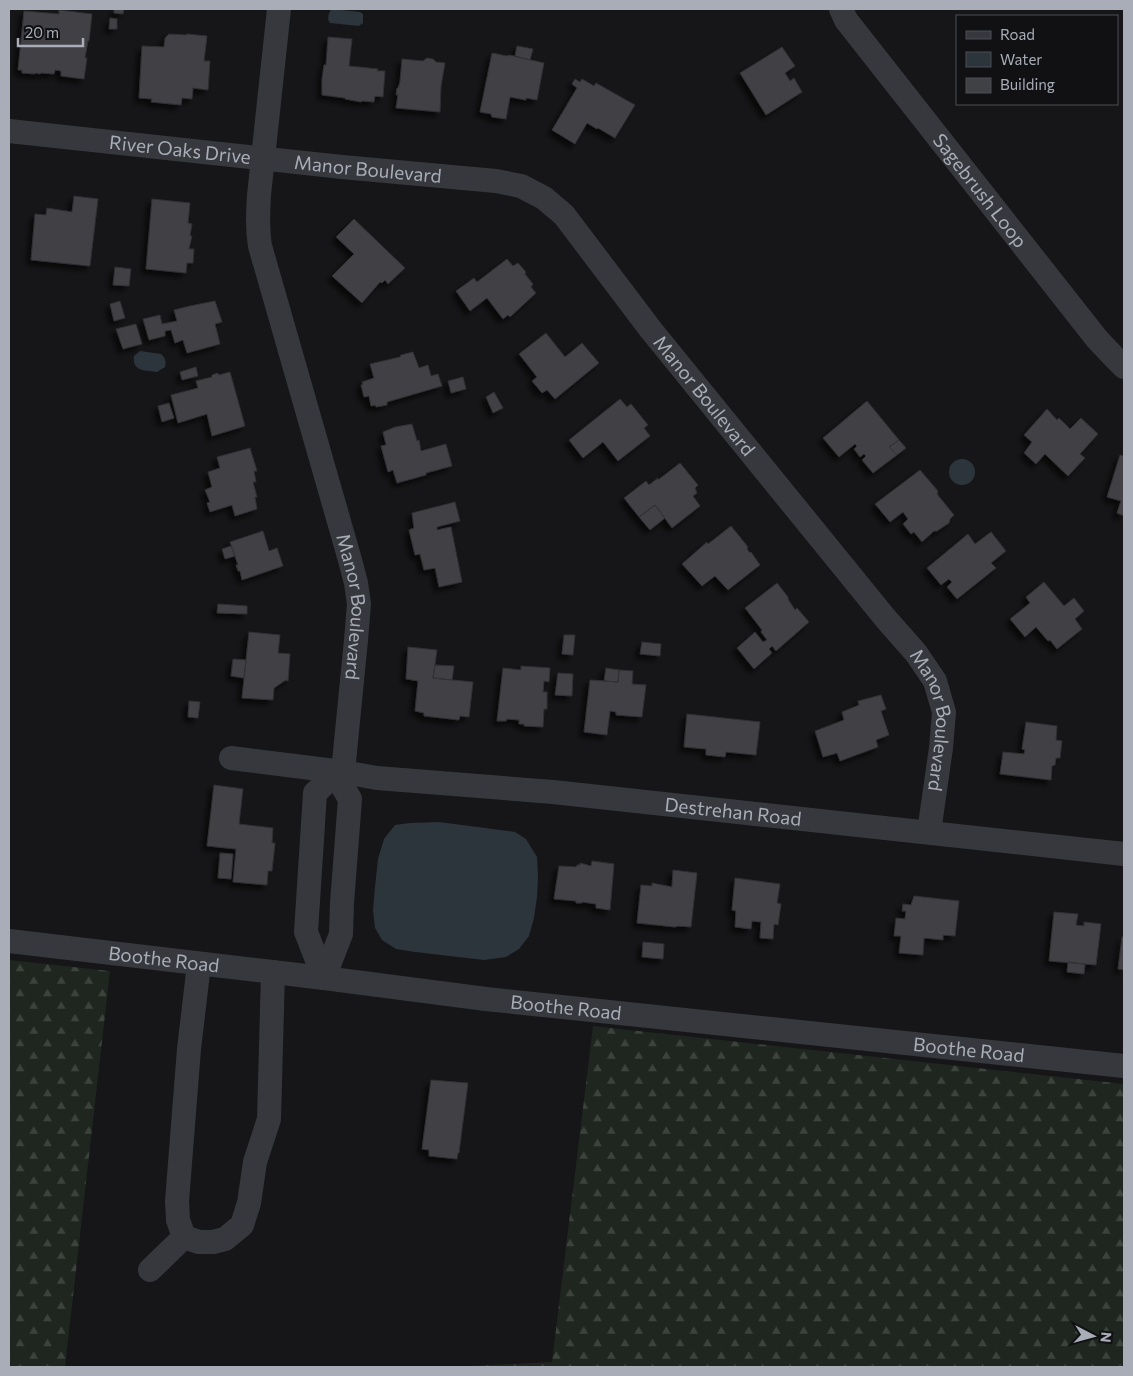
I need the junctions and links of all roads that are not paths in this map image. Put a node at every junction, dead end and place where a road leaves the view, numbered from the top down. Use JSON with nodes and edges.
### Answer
{"nodes":[{"id":1,"x":279,"y":9,"type":"edge"},
{"id":2,"x":841,"y":9,"type":"edge"},
{"id":3,"x":9,"y":130,"type":"edge"},
{"id":4,"x":262,"y":157,"type":"junction"},
{"id":5,"x":1124,"y":366,"type":"edge"},
{"id":6,"x":231,"y":758,"type":"dead end"},
{"id":7,"x":339,"y":773,"type":"junction"},
{"id":8,"x":929,"y":832,"type":"junction"},
{"id":9,"x":1124,"y":854,"type":"edge"},
{"id":10,"x":9,"y":941,"type":"edge"},
{"id":11,"x":199,"y":964,"type":"junction"},
{"id":12,"x":273,"y":972,"type":"junction"},
{"id":13,"x":324,"y":978,"type":"junction"},
{"id":14,"x":1124,"y":1066,"type":"edge"},
{"id":15,"x":184,"y":1236,"type":"junction"},
{"id":16,"x":150,"y":1270,"type":"dead end"}],
"edges":[{"from":1,"to":4,"type":"street","name":"River Oaks Drive"},
{"from":2,"to":5,"type":"street","name":"Sagebrush Loop"},
{"from":3,"to":4,"type":"street","name":"River Oaks Drive"},
{"from":4,"to":7,"type":"street","name":"Manor Boulevard"},
{"from":4,"to":8,"type":"street","name":"Manor Boulevard"},
{"from":6,"to":7,"type":"street","name":"Destrehan Road"},
{"from":7,"to":8,"type":"street","name":"Destrehan Road"},
{"from":7,"to":13,"type":"street"},
{"from":7,"to":13,"type":"street"},
{"from":8,"to":9,"type":"street","name":"Destrehan Road"},
{"from":10,"to":11,"type":"street","name":"Boothe Road"},
{"from":11,"to":12,"type":"street","name":"Boothe Road"},
{"from":11,"to":15,"type":"street"},
{"from":12,"to":13,"type":"street","name":"Boothe Road"},
{"from":12,"to":15,"type":"street"},
{"from":13,"to":14,"type":"street","name":"Boothe Road"},
{"from":15,"to":16,"type":"street"}]}
